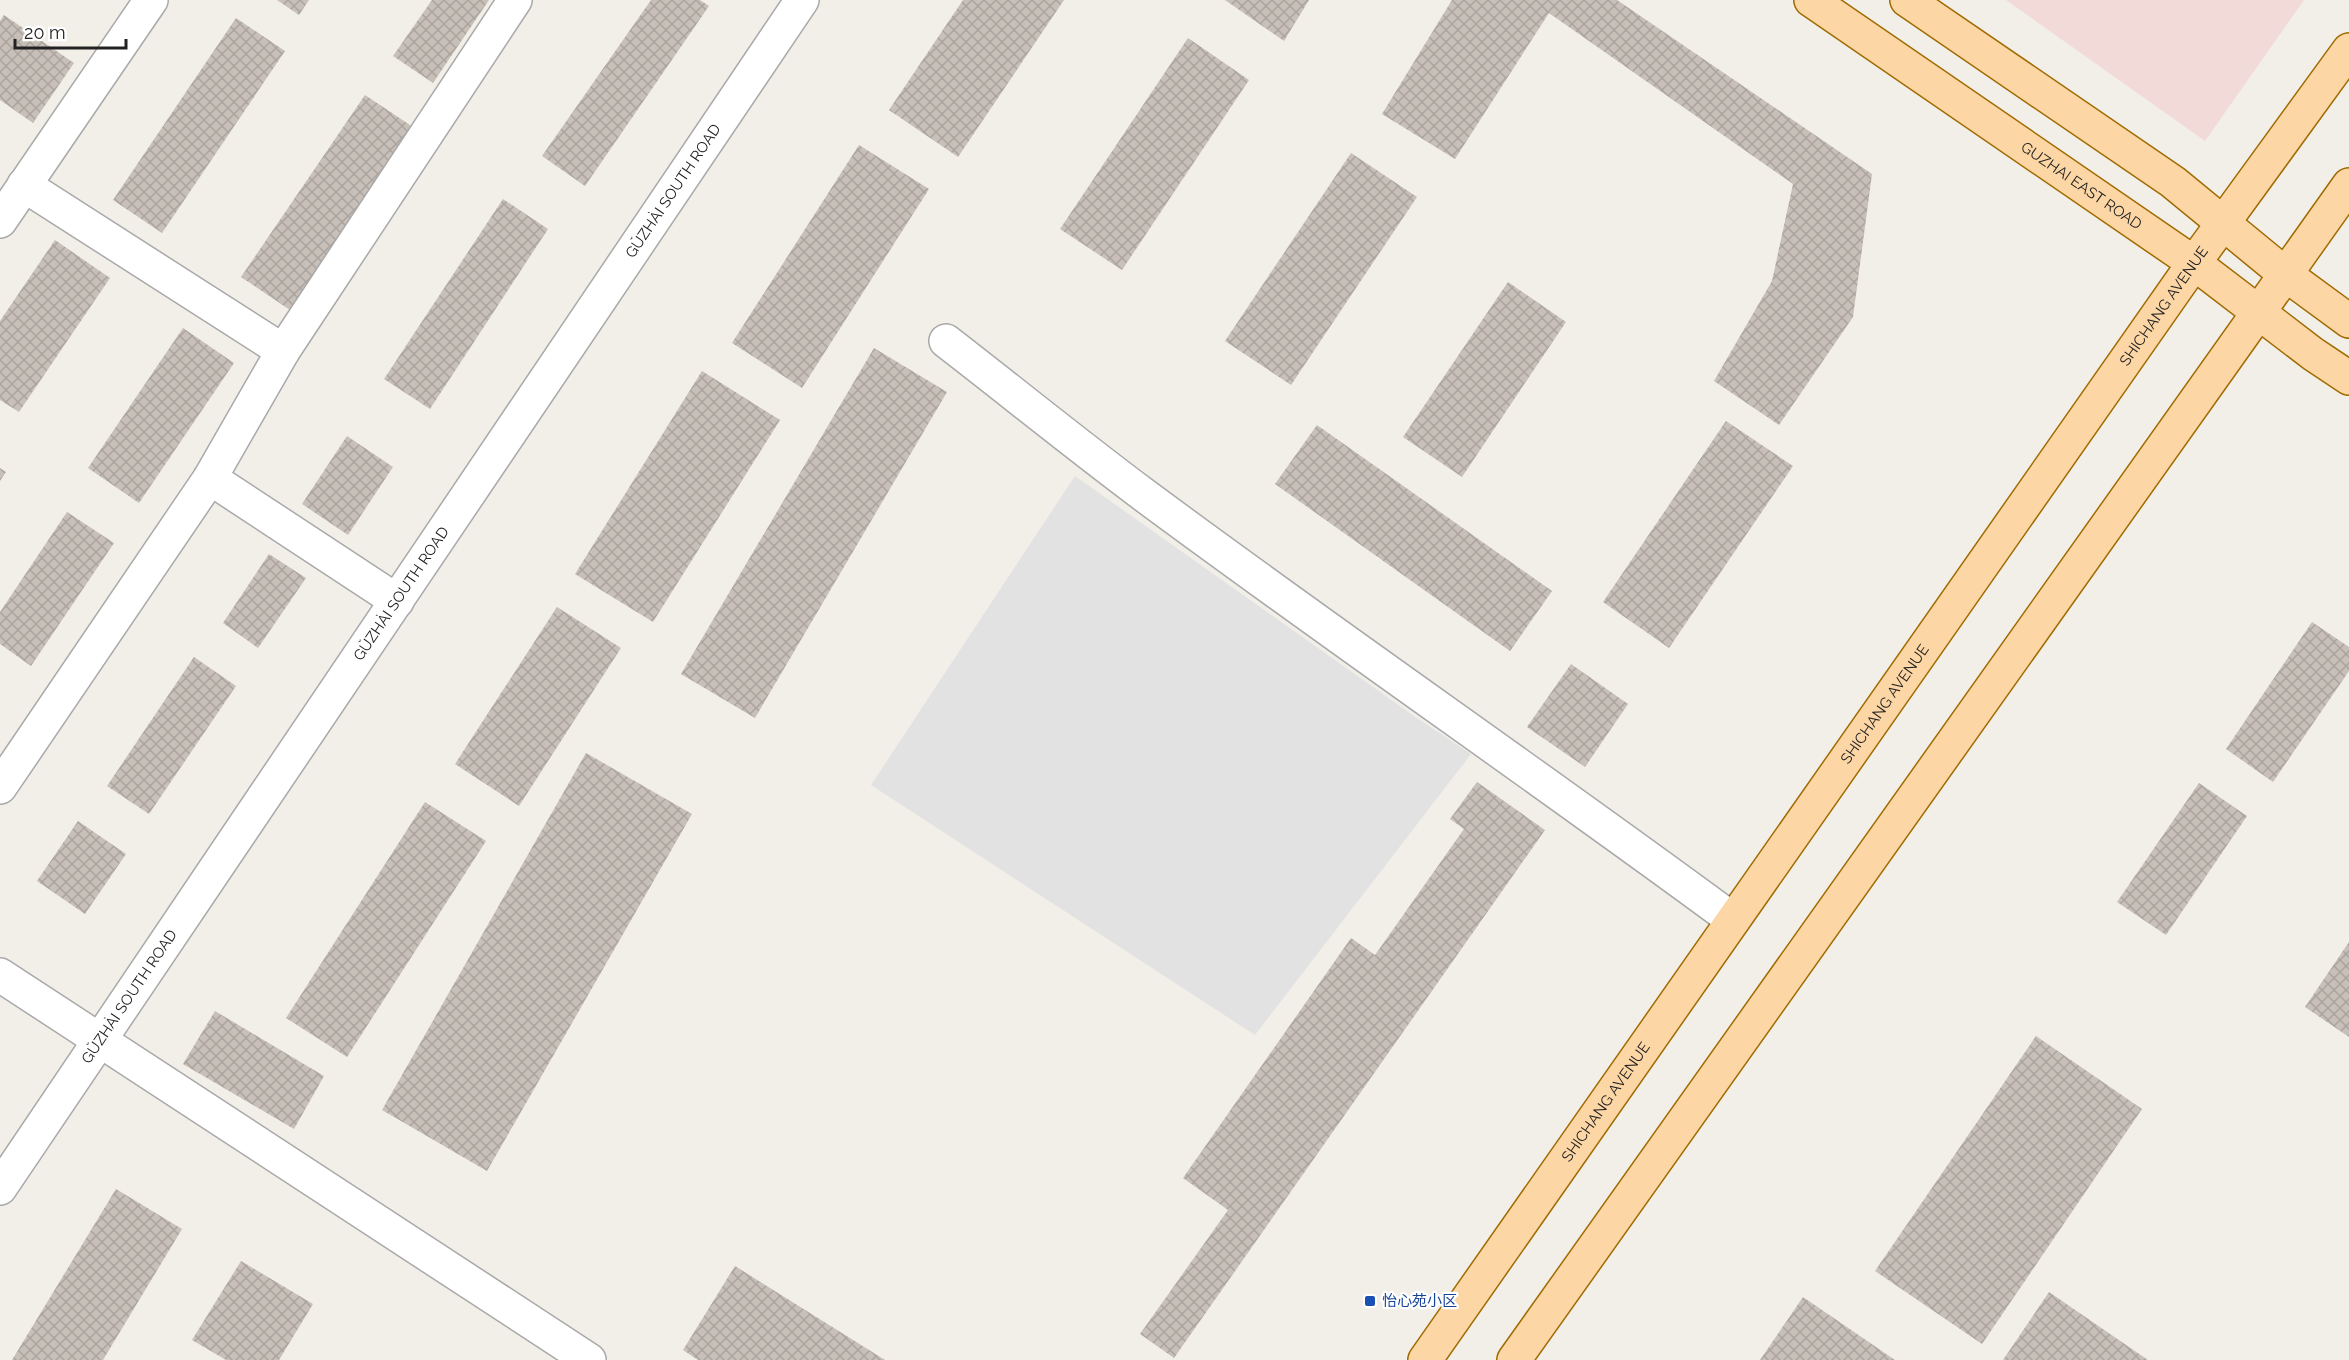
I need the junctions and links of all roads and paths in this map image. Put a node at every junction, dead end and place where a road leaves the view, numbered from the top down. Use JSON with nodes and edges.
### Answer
{"nodes":[{"id":1,"x":151,"y":0,"type":"edge"},
{"id":2,"x":515,"y":0,"type":"edge"},
{"id":3,"x":802,"y":0,"type":"edge"},
{"id":4,"x":1811,"y":0,"type":"edge"},
{"id":5,"x":1907,"y":0,"type":"edge"},
{"id":6,"x":2349,"y":50,"type":"edge"},
{"id":7,"x":24,"y":185,"type":"junction"},
{"id":8,"x":2349,"y":185,"type":"edge"},
{"id":9,"x":0,"y":221,"type":"edge"},
{"id":10,"x":2223,"y":224,"type":"junction"},
{"id":11,"x":2194,"y":263,"type":"junction"},
{"id":12,"x":2285,"y":274,"type":"junction"},
{"id":13,"x":2258,"y":312,"type":"junction"},
{"id":14,"x":2349,"y":321,"type":"edge"},
{"id":15,"x":946,"y":341,"type":"dead end"},
{"id":16,"x":283,"y":351,"type":"junction"},
{"id":17,"x":2349,"y":378,"type":"edge"},
{"id":18,"x":210,"y":478,"type":"junction"},
{"id":19,"x":397,"y":601,"type":"junction"},
{"id":20,"x":0,"y":787,"type":"edge"},
{"id":21,"x":1733,"y":920,"type":"junction"},
{"id":22,"x":0,"y":975,"type":"edge"},
{"id":23,"x":100,"y":1041,"type":"junction"},
{"id":24,"x":0,"y":1188,"type":"edge"},
{"id":25,"x":589,"y":1360,"type":"edge"},
{"id":26,"x":1425,"y":1360,"type":"edge"},
{"id":27,"x":1514,"y":1360,"type":"edge"}],
"edges":[{"from":1,"to":7,"type":"street"},
{"from":2,"to":16,"type":"street"},
{"from":3,"to":19,"type":"street","name":"GǓZHÀI SOUTH ROAD"},
{"from":4,"to":11,"type":"main road","name":"GUZHAI EAST ROAD"},
{"from":5,"to":10,"type":"main road"},
{"from":6,"to":10,"type":"main road","name":"SHICHANG AVENUE"},
{"from":7,"to":9,"type":"street"},
{"from":7,"to":16,"type":"street"},
{"from":8,"to":12,"type":"main road"},
{"from":10,"to":11,"type":"main road","name":"SHICHANG AVENUE"},
{"from":10,"to":12,"type":"main road"},
{"from":11,"to":13,"type":"main road","name":"GUZHAI EAST ROAD"},
{"from":11,"to":21,"type":"main road","name":"SHICHANG AVENUE"},
{"from":12,"to":13,"type":"main road"},
{"from":12,"to":14,"type":"main road"},
{"from":13,"to":17,"type":"main road","name":"GUZHAI EAST ROAD"},
{"from":13,"to":27,"type":"main road"},
{"from":15,"to":21,"type":"street"},
{"from":16,"to":18,"type":"street"},
{"from":18,"to":19,"type":"street"},
{"from":18,"to":20,"type":"street"},
{"from":19,"to":23,"type":"street","name":"GǓZHÀI SOUTH ROAD"},
{"from":21,"to":26,"type":"main road","name":"SHICHANG AVENUE"},
{"from":22,"to":23,"type":"street"},
{"from":23,"to":24,"type":"street","name":"GǓZHÀI SOUTH ROAD"},
{"from":23,"to":25,"type":"street"}]}
